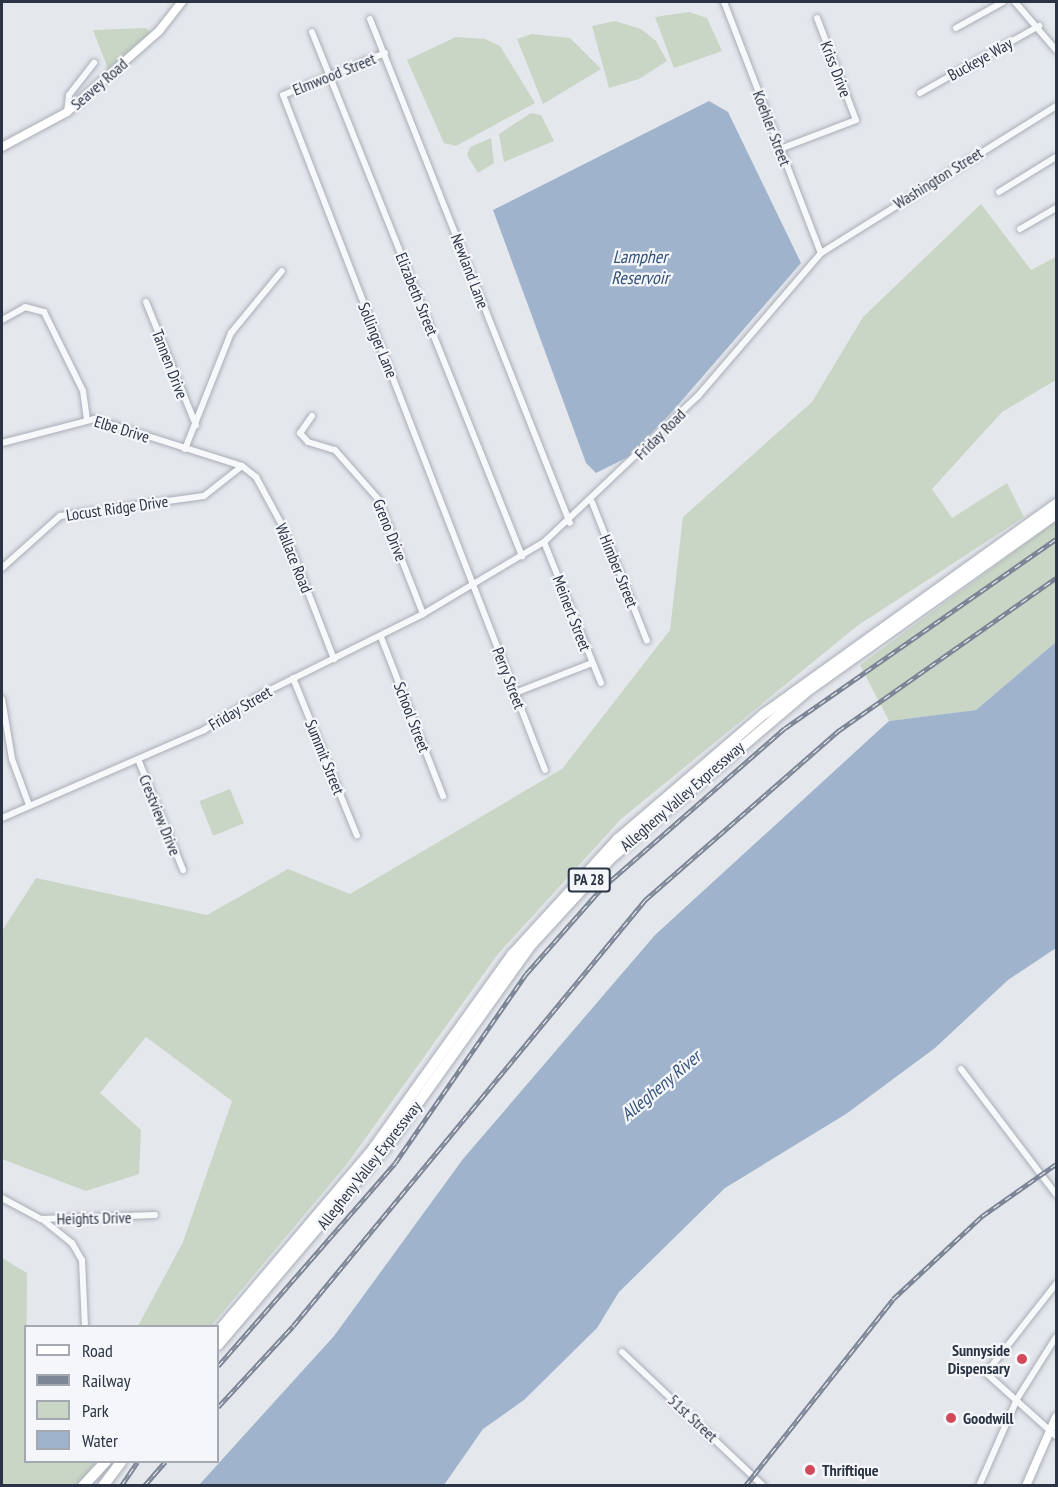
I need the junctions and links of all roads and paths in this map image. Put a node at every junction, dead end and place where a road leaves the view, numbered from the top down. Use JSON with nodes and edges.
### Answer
{"nodes":[{"id":1,"x":182,"y":2,"type":"edge"},
{"id":2,"x":724,"y":2,"type":"edge"},
{"id":3,"x":1003,"y":2,"type":"edge"},
{"id":4,"x":1015,"y":2,"type":"edge"},
{"id":5,"x":817,"y":18,"type":"dead end"},
{"id":6,"x":370,"y":19,"type":"dead end"},
{"id":7,"x":1039,"y":26,"type":"junction"},
{"id":8,"x":956,"y":28,"type":"dead end"},
{"id":9,"x":312,"y":32,"type":"dead end"},
{"id":10,"x":1056,"y":50,"type":"edge"},
{"id":11,"x":385,"y":53,"type":"junction"},
{"id":12,"x":94,"y":63,"type":"dead end"},
{"id":13,"x":330,"y":75,"type":"junction"},
{"id":14,"x":920,"y":93,"type":"dead end"},
{"id":15,"x":283,"y":95,"type":"joint"},
{"id":16,"x":1056,"y":106,"type":"edge"},
{"id":17,"x":67,"y":112,"type":"junction"},
{"id":18,"x":2,"y":147,"type":"edge"},
{"id":19,"x":780,"y":149,"type":"junction"},
{"id":20,"x":1056,"y":158,"type":"edge"},
{"id":21,"x":999,"y":192,"type":"dead end"},
{"id":22,"x":1056,"y":207,"type":"edge"},
{"id":23,"x":1020,"y":229,"type":"dead end"},
{"id":24,"x":821,"y":253,"type":"junction"},
{"id":25,"x":282,"y":271,"type":"dead end"},
{"id":26,"x":146,"y":302,"type":"dead end"},
{"id":27,"x":2,"y":320,"type":"edge"},
{"id":28,"x":312,"y":416,"type":"dead end"},
{"id":29,"x":87,"y":419,"type":"junction"},
{"id":30,"x":196,"y":425,"type":"junction"},
{"id":31,"x":2,"y":443,"type":"edge"},
{"id":32,"x":185,"y":449,"type":"junction"},
{"id":33,"x":242,"y":466,"type":"junction"},
{"id":34,"x":592,"y":502,"type":"junction"},
{"id":35,"x":1056,"y":504,"type":"edge"},
{"id":36,"x":1056,"y":514,"type":"edge"},
{"id":37,"x":570,"y":524,"type":"junction"},
{"id":38,"x":544,"y":542,"type":"junction"},
{"id":39,"x":522,"y":556,"type":"junction"},
{"id":40,"x":2,"y":568,"type":"edge"},
{"id":41,"x":473,"y":585,"type":"junction"},
{"id":42,"x":423,"y":614,"type":"junction"},
{"id":43,"x":381,"y":637,"type":"junction"},
{"id":44,"x":647,"y":641,"type":"dead end"},
{"id":45,"x":334,"y":659,"type":"junction"},
{"id":46,"x":592,"y":663,"type":"junction"},
{"id":47,"x":293,"y":678,"type":"junction"},
{"id":48,"x":601,"y":683,"type":"dead end"},
{"id":49,"x":515,"y":693,"type":"junction"},
{"id":50,"x":2,"y":699,"type":"edge"},
{"id":51,"x":4,"y":732,"type":"edge"},
{"id":52,"x":138,"y":759,"type":"junction"},
{"id":53,"x":545,"y":770,"type":"dead end"},
{"id":54,"x":443,"y":796,"type":"dead end"},
{"id":55,"x":29,"y":805,"type":"junction"},
{"id":56,"x":2,"y":818,"type":"edge"},
{"id":57,"x":357,"y":836,"type":"dead end"},
{"id":58,"x":183,"y":870,"type":"dead end"},
{"id":59,"x":961,"y":1069,"type":"dead end"},
{"id":60,"x":1056,"y":1194,"type":"edge"},
{"id":61,"x":2,"y":1198,"type":"edge"},
{"id":62,"x":155,"y":1215,"type":"dead end"},
{"id":63,"x":41,"y":1219,"type":"junction"},
{"id":64,"x":1056,"y":1284,"type":"edge"},
{"id":65,"x":85,"y":1325,"type":"edge"},
{"id":66,"x":219,"y":1331,"type":"edge"},
{"id":67,"x":1056,"y":1337,"type":"edge"},
{"id":68,"x":219,"y":1344,"type":"edge"},
{"id":69,"x":622,"y":1352,"type":"dead end"},
{"id":70,"x":1017,"y":1399,"type":"junction"},
{"id":71,"x":1056,"y":1417,"type":"edge"},
{"id":72,"x":1053,"y":1432,"type":"edge"},
{"id":73,"x":104,"y":1463,"type":"edge"},
{"id":74,"x":105,"y":1463,"type":"edge"},
{"id":75,"x":120,"y":1463,"type":"edge"},
{"id":76,"x":83,"y":1485,"type":"edge"},
{"id":77,"x":90,"y":1485,"type":"edge"},
{"id":78,"x":103,"y":1485,"type":"edge"},
{"id":79,"x":763,"y":1485,"type":"edge"},
{"id":80,"x":979,"y":1485,"type":"edge"},
{"id":81,"x":1026,"y":1485,"type":"edge"}],
"edges":[{"from":1,"to":17,"type":"street","name":"Seavey Road"},
{"from":2,"to":19,"type":"street","name":"Koehler Street"},
{"from":3,"to":8,"type":"street"},
{"from":4,"to":7,"type":"street"},
{"from":5,"to":19,"type":"street","name":"Kriss Drive"},
{"from":6,"to":11,"type":"street","name":"Newland Lane"},
{"from":7,"to":10,"type":"street"},
{"from":7,"to":14,"type":"street","name":"Buckeye Way"},
{"from":9,"to":13,"type":"street","name":"Elizabeth Street"},
{"from":11,"to":13,"type":"street","name":"Elmwood Street"},
{"from":11,"to":37,"type":"street","name":"Newland Lane"},
{"from":12,"to":17,"type":"street"},
{"from":13,"to":15,"type":"street","name":"Elmwood Street"},
{"from":13,"to":39,"type":"street","name":"Elizabeth Street"},
{"from":15,"to":41,"type":"street","name":"Sollinger Lane"},
{"from":16,"to":24,"type":"street","name":"Washington Street"},
{"from":17,"to":18,"type":"street","name":"Seavey Road"},
{"from":19,"to":24,"type":"street","name":"Koehler Street"},
{"from":20,"to":21,"type":"street"},
{"from":22,"to":23,"type":"street"},
{"from":24,"to":34,"type":"street","name":"Friday Road"},
{"from":25,"to":30,"type":"street"},
{"from":26,"to":30,"type":"street","name":"Tannen Drive"},
{"from":27,"to":29,"type":"street"},
{"from":28,"to":42,"type":"street","name":"Greno Drive"},
{"from":29,"to":31,"type":"street","name":"Elbe Drive"},
{"from":29,"to":32,"type":"street","name":"Elbe Drive"},
{"from":30,"to":32,"type":"street"},
{"from":32,"to":33,"type":"street","name":"Elbe Drive"},
{"from":33,"to":40,"type":"street","name":"Locust Ridge Drive"},
{"from":33,"to":45,"type":"street","name":"Wallace Road"},
{"from":34,"to":37,"type":"street","name":"Friday Road"},
{"from":34,"to":44,"type":"street","name":"Himber Street"},
{"from":35,"to":66,"type":"highway","name":"Allegheny Valley Expressway","number":"PA 28"},
{"from":36,"to":68,"type":"highway","name":"Allegheny Valley Expressway","number":"PA 28"},
{"from":37,"to":38,"type":"street","name":"Friday Road"},
{"from":38,"to":39,"type":"street","name":"Friday Road"},
{"from":38,"to":46,"type":"street","name":"Meinert Street"},
{"from":39,"to":41,"type":"street","name":"Friday Road"},
{"from":41,"to":42,"type":"street","name":"Friday Street"},
{"from":41,"to":49,"type":"street","name":"Perry Street"},
{"from":42,"to":43,"type":"street","name":"Friday Street"},
{"from":43,"to":45,"type":"street","name":"Friday Street"},
{"from":43,"to":54,"type":"street","name":"School Street"},
{"from":45,"to":47,"type":"street","name":"Friday Street"},
{"from":46,"to":48,"type":"street","name":"Meinert Street"},
{"from":46,"to":49,"type":"street"},
{"from":47,"to":52,"type":"street","name":"Friday Street"},
{"from":47,"to":57,"type":"street","name":"Summit Street"},
{"from":49,"to":53,"type":"street","name":"Perry Street"},
{"from":50,"to":51,"type":"street"},
{"from":51,"to":55,"type":"street"},
{"from":52,"to":55,"type":"street","name":"Friday Street"},
{"from":52,"to":58,"type":"street","name":"Crestview Drive"},
{"from":55,"to":56,"type":"street","name":"Friday Street"},
{"from":59,"to":60,"type":"street"},
{"from":61,"to":63,"type":"street","name":"Heights Drive"},
{"from":62,"to":63,"type":"street","name":"Heights Drive"},
{"from":63,"to":65,"type":"street"},
{"from":64,"to":70,"type":"street"},
{"from":67,"to":70,"type":"street"},
{"from":69,"to":79,"type":"street","name":"51st Street"},
{"from":70,"to":72,"type":"street"},
{"from":70,"to":80,"type":"street"},
{"from":71,"to":72,"type":"street"},
{"from":72,"to":81,"type":"street"},
{"from":73,"to":76,"type":"highway"},
{"from":74,"to":77,"type":"highway"},
{"from":75,"to":78,"type":"highway"}]}
